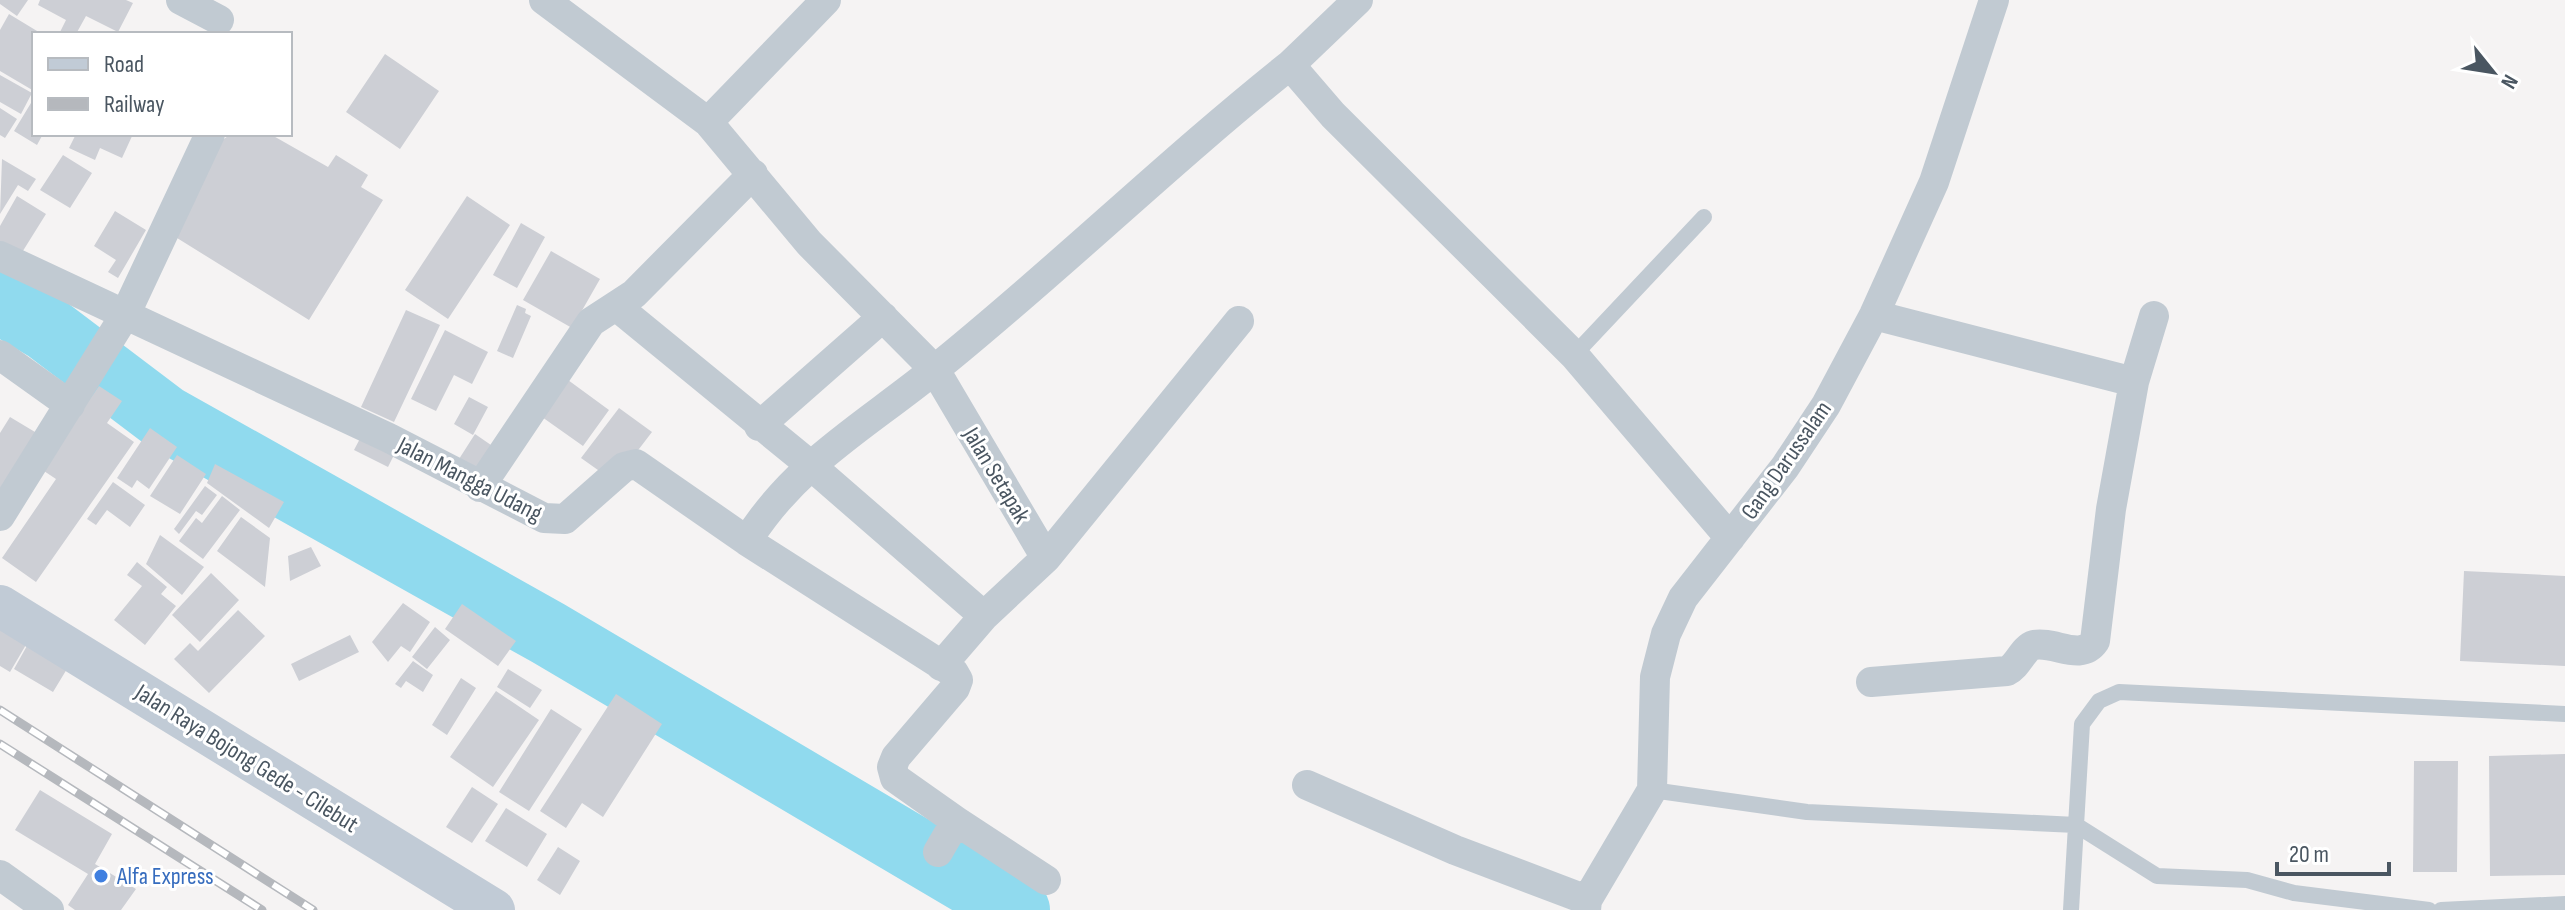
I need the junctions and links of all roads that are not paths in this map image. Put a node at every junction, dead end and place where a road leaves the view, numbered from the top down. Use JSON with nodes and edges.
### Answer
{"nodes":[{"id":1,"x":181,"y":0,"type":"edge"},
{"id":2,"x":544,"y":0,"type":"edge"},
{"id":3,"x":826,"y":0,"type":"edge"},
{"id":4,"x":1358,"y":0,"type":"edge"},
{"id":5,"x":1994,"y":0,"type":"edge"},
{"id":6,"x":219,"y":18,"type":"edge"},
{"id":7,"x":1290,"y":65,"type":"junction"},
{"id":8,"x":708,"y":122,"type":"junction"},
{"id":9,"x":209,"y":136,"type":"edge"},
{"id":10,"x":753,"y":174,"type":"junction"},
{"id":11,"x":1704,"y":217,"type":"dead end"},
{"id":12,"x":0,"y":256,"type":"edge"},
{"id":13,"x":616,"y":306,"type":"junction"},
{"id":14,"x":1874,"y":315,"type":"junction"},
{"id":15,"x":2154,"y":316,"type":"dead end"},
{"id":16,"x":883,"y":317,"type":"junction"},
{"id":17,"x":123,"y":318,"type":"junction"},
{"id":18,"x":1239,"y":321,"type":"dead end"},
{"id":19,"x":0,"y":355,"type":"edge"},
{"id":20,"x":1574,"y":355,"type":"junction"},
{"id":21,"x":935,"y":370,"type":"junction"},
{"id":22,"x":2134,"y":382,"type":"junction"},
{"id":23,"x":78,"y":393,"type":"junction"},
{"id":24,"x":759,"y":426,"type":"junction"},
{"id":25,"x":809,"y":464,"type":"junction"},
{"id":26,"x":480,"y":487,"type":"junction"},
{"id":27,"x":0,"y":516,"type":"edge"},
{"id":28,"x":1730,"y":538,"type":"junction"},
{"id":29,"x":747,"y":541,"type":"junction"},
{"id":30,"x":1046,"y":558,"type":"junction"},
{"id":31,"x":0,"y":606,"type":"edge"},
{"id":32,"x":984,"y":616,"type":"junction"},
{"id":33,"x":941,"y":666,"type":"junction"},
{"id":34,"x":1871,"y":682,"type":"dead end"},
{"id":35,"x":2565,"y":714,"type":"edge"},
{"id":36,"x":1307,"y":785,"type":"dead end"},
{"id":37,"x":1652,"y":790,"type":"junction"},
{"id":38,"x":956,"y":821,"type":"junction"},
{"id":39,"x":2076,"y":825,"type":"junction"},
{"id":40,"x":938,"y":852,"type":"dead end"},
{"id":41,"x":0,"y":875,"type":"edge"},
{"id":42,"x":1046,"y":880,"type":"dead end"},
{"id":43,"x":2565,"y":904,"type":"edge"},
{"id":44,"x":1586,"y":905,"type":"edge"},
{"id":45,"x":2397,"y":908,"type":"edge"},
{"id":46,"x":49,"y":910,"type":"edge"},
{"id":47,"x":494,"y":910,"type":"edge"},
{"id":48,"x":2071,"y":910,"type":"edge"},
{"id":49,"x":2429,"y":910,"type":"edge"},
{"id":50,"x":2441,"y":910,"type":"edge"}],
"edges":[{"from":1,"to":6,"type":"street"},
{"from":2,"to":8,"type":"street","name":"Jalan Setapak"},
{"from":3,"to":8,"type":"street"},
{"from":4,"to":7,"type":"street"},
{"from":5,"to":14,"type":"street","name":"Gang Darussalam"},
{"from":7,"to":20,"type":"street"},
{"from":7,"to":21,"type":"street"},
{"from":8,"to":10,"type":"street","name":"Jalan Setapak"},
{"from":9,"to":17,"type":"street"},
{"from":10,"to":13,"type":"street"},
{"from":10,"to":16,"type":"street","name":"Jalan Setapak"},
{"from":11,"to":20,"type":"lane"},
{"from":12,"to":17,"type":"street","name":"Jalan Mangga Udang"},
{"from":13,"to":24,"type":"street"},
{"from":13,"to":26,"type":"street"},
{"from":14,"to":22,"type":"street"},
{"from":14,"to":28,"type":"street","name":"Gang Darussalam"},
{"from":15,"to":22,"type":"street"},
{"from":16,"to":21,"type":"street","name":"Jalan Setapak"},
{"from":16,"to":24,"type":"street"},
{"from":17,"to":23,"type":"street"},
{"from":17,"to":26,"type":"street","name":"Jalan Mangga Udang"},
{"from":18,"to":30,"type":"street"},
{"from":19,"to":23,"type":"street"},
{"from":20,"to":28,"type":"street"},
{"from":21,"to":25,"type":"street"},
{"from":21,"to":30,"type":"street","name":"Jalan Setapak"},
{"from":22,"to":34,"type":"street"},
{"from":23,"to":27,"type":"street"},
{"from":24,"to":25,"type":"street"},
{"from":25,"to":29,"type":"street"},
{"from":25,"to":32,"type":"street"},
{"from":26,"to":29,"type":"street","name":"Jalan Mangga Udang"},
{"from":28,"to":37,"type":"street","name":"Gang Darussalam"},
{"from":29,"to":33,"type":"street"},
{"from":30,"to":32,"type":"street"},
{"from":31,"to":47,"type":"main road","name":"Jalan Raya Bojong Gede - Cilebut"},
{"from":32,"to":33,"type":"street"},
{"from":33,"to":38,"type":"street"},
{"from":35,"to":39,"type":"lane"},
{"from":36,"to":44,"type":"street"},
{"from":37,"to":39,"type":"lane"},
{"from":37,"to":44,"type":"street","name":"Gang Darussalam"},
{"from":38,"to":40,"type":"street"},
{"from":38,"to":42,"type":"street"},
{"from":39,"to":45,"type":"lane"},
{"from":39,"to":48,"type":"lane"},
{"from":41,"to":46,"type":"street"},
{"from":43,"to":50,"type":"lane"},
{"from":45,"to":49,"type":"lane"}]}
